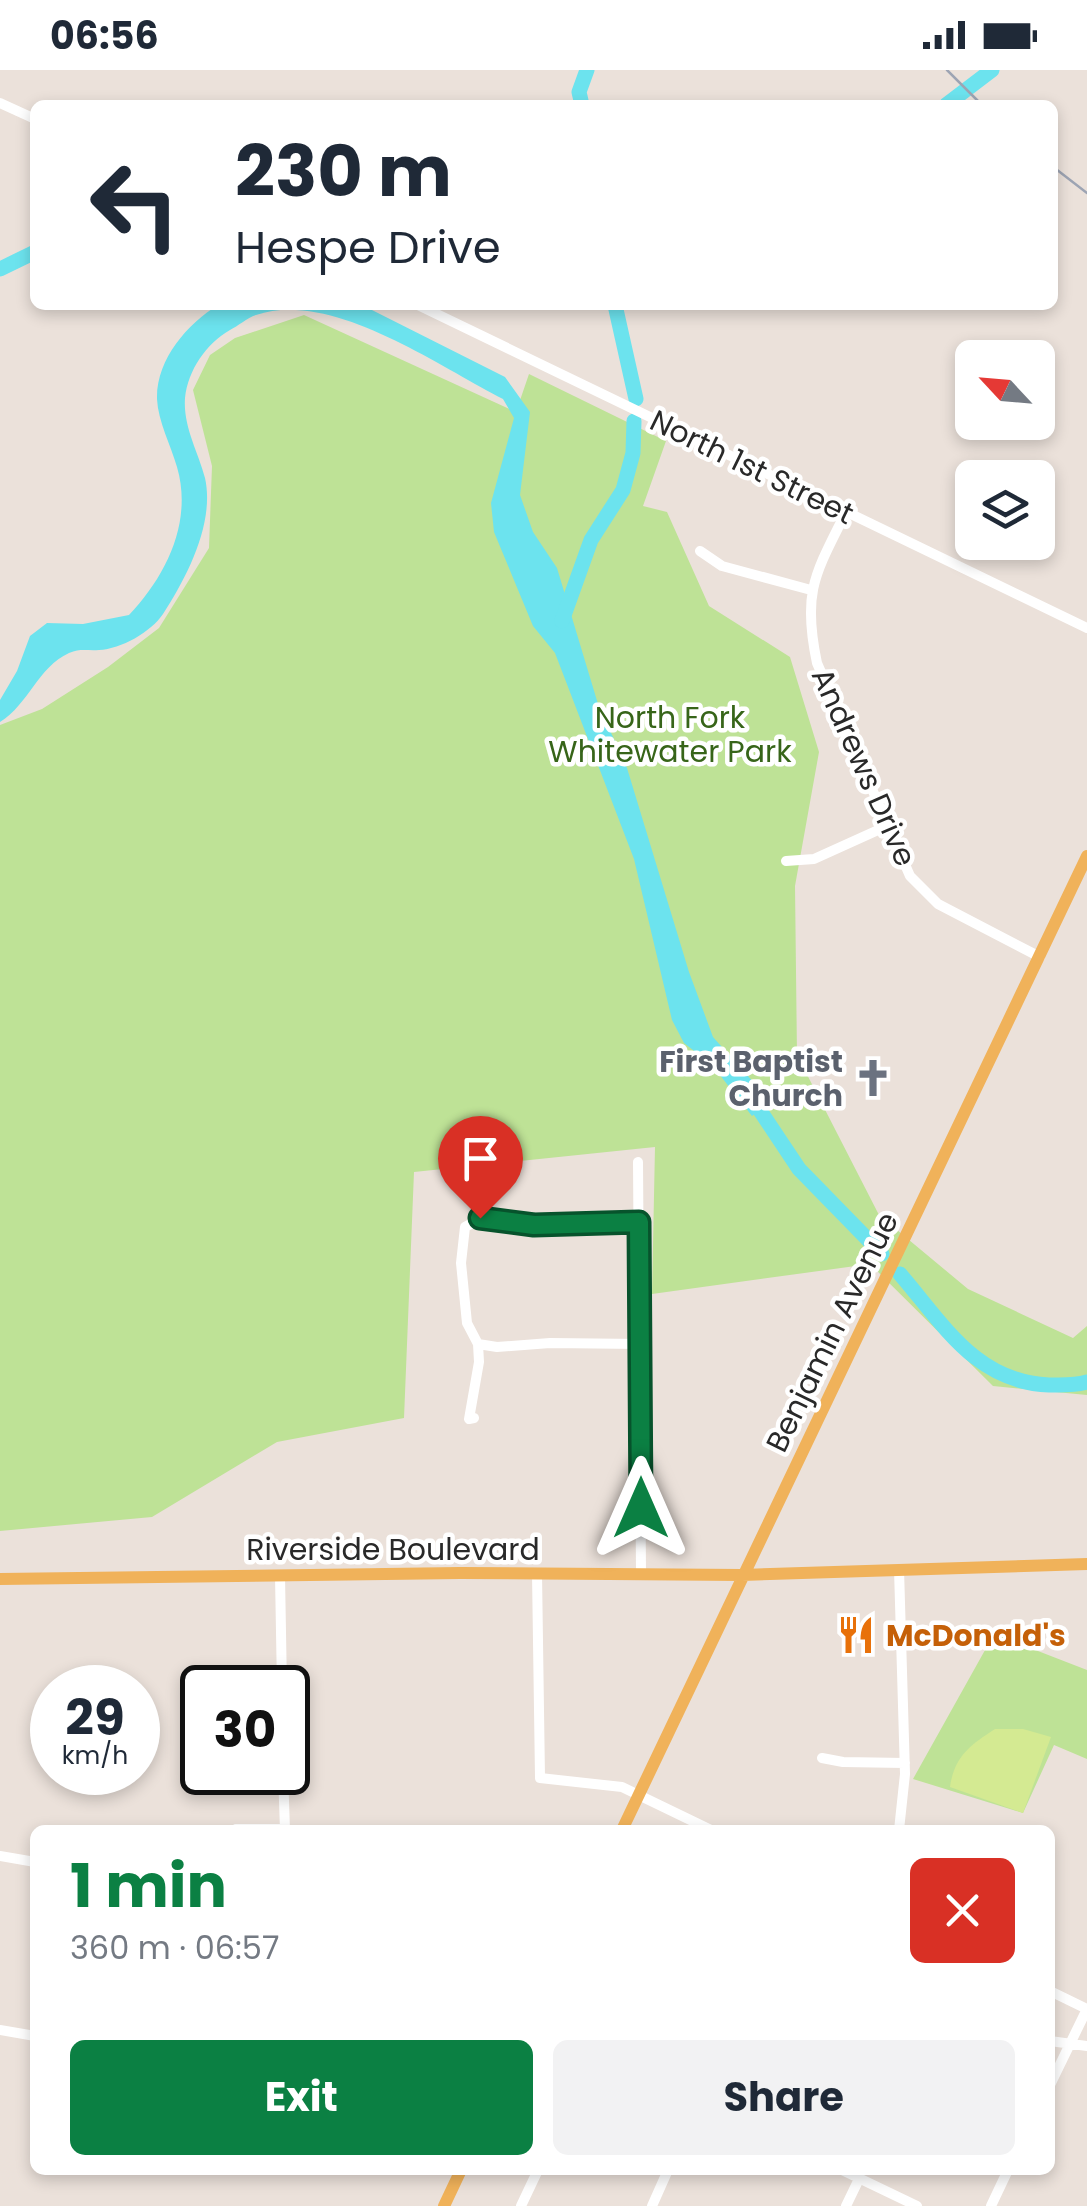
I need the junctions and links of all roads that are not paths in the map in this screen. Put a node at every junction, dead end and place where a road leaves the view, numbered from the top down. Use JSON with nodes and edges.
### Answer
{"nodes":[{"id":1,"x":0,"y":102,"type":"edge"},
{"id":2,"x":30,"y":117,"type":"edge"},
{"id":3,"x":428,"y":310,"type":"edge"},
{"id":4,"x":846,"y":512,"type":"junction"},
{"id":5,"x":700,"y":551,"type":"dead end"},
{"id":6,"x":811,"y":590,"type":"junction"},
{"id":7,"x":1087,"y":628,"type":"edge"},
{"id":8,"x":887,"y":826,"type":"junction"},
{"id":9,"x":1087,"y":856,"type":"edge"},
{"id":10,"x":786,"y":861,"type":"dead end"},
{"id":11,"x":1040,"y":957,"type":"junction"},
{"id":12,"x":638,"y":1162,"type":"dead end"},
{"id":13,"x":639,"y":1222,"type":"junction"},
{"id":14,"x":478,"y":1344,"type":"junction"},
{"id":15,"x":640,"y":1344,"type":"junction"},
{"id":16,"x":474,"y":1418,"type":"dead end"},
{"id":17,"x":1087,"y":1564,"type":"edge"},
{"id":18,"x":899,"y":1568,"type":"junction"},
{"id":19,"x":537,"y":1573,"type":"junction"},
{"id":20,"x":641,"y":1573,"type":"junction"},
{"id":21,"x":742,"y":1575,"type":"junction"},
{"id":22,"x":280,"y":1576,"type":"junction"},
{"id":23,"x":0,"y":1580,"type":"edge"},
{"id":24,"x":282,"y":1665,"type":"edge"},
{"id":25,"x":822,"y":1758,"type":"dead end"},
{"id":26,"x":904,"y":1763,"type":"junction"},
{"id":27,"x":638,"y":1794,"type":"junction"},
{"id":28,"x":283,"y":1795,"type":"edge"},
{"id":29,"x":284,"y":1825,"type":"edge"},
{"id":30,"x":624,"y":1825,"type":"edge"},
{"id":31,"x":701,"y":1825,"type":"edge"},
{"id":32,"x":899,"y":1825,"type":"edge"},
{"id":33,"x":0,"y":1856,"type":"edge"},
{"id":34,"x":30,"y":1861,"type":"edge"},
{"id":35,"x":1055,"y":1994,"type":"edge"},
{"id":36,"x":1087,"y":2009,"type":"edge"},
{"id":37,"x":0,"y":2030,"type":"edge"},
{"id":38,"x":30,"y":2035,"type":"edge"},
{"id":39,"x":1055,"y":2042,"type":"edge"},
{"id":40,"x":1070,"y":2044,"type":"junction"},
{"id":41,"x":1087,"y":2046,"type":"edge"},
{"id":42,"x":1055,"y":2075,"type":"edge"},
{"id":43,"x":459,"y":2175,"type":"edge"},
{"id":44,"x":536,"y":2175,"type":"edge"},
{"id":45,"x":666,"y":2175,"type":"edge"},
{"id":46,"x":851,"y":2175,"type":"edge"},
{"id":47,"x":1006,"y":2175,"type":"edge"},
{"id":48,"x":859,"y":2179,"type":"junction"},
{"id":49,"x":444,"y":2206,"type":"edge"},
{"id":50,"x":521,"y":2206,"type":"edge"},
{"id":51,"x":652,"y":2206,"type":"edge"},
{"id":52,"x":846,"y":2206,"type":"edge"},
{"id":53,"x":917,"y":2206,"type":"edge"},
{"id":54,"x":991,"y":2206,"type":"edge"}],
"edges":[{"from":1,"to":2,"type":"street"},
{"from":3,"to":4,"type":"street","name":"North 1st Street"},
{"from":4,"to":6,"type":"street","name":"Andrews Drive"},
{"from":4,"to":7,"type":"street","name":"North 1st Street"},
{"from":5,"to":6,"type":"street"},
{"from":6,"to":8,"type":"street","name":"Andrews Drive"},
{"from":8,"to":10,"type":"street"},
{"from":8,"to":11,"type":"street","name":"Andrews Drive"},
{"from":9,"to":11,"type":"main road","name":"Benjamin Avenue"},
{"from":11,"to":21,"type":"main road","name":"Benjamin Avenue"},
{"from":12,"to":13,"type":"street"},
{"from":13,"to":14,"type":"street"},
{"from":13,"to":15,"type":"street"},
{"from":14,"to":15,"type":"street"},
{"from":14,"to":16,"type":"street"},
{"from":15,"to":20,"type":"street"},
{"from":17,"to":18,"type":"main road","name":"Riverside Boulevard"},
{"from":18,"to":21,"type":"main road","name":"Riverside Boulevard"},
{"from":18,"to":26,"type":"street"},
{"from":19,"to":20,"type":"main road","name":"Riverside Boulevard"},
{"from":19,"to":22,"type":"main road","name":"Riverside Boulevard"},
{"from":19,"to":27,"type":"street"},
{"from":20,"to":21,"type":"main road","name":"Riverside Boulevard"},
{"from":21,"to":27,"type":"main road","name":"Benjamin Avenue"},
{"from":22,"to":23,"type":"main road","name":"Riverside Boulevard"},
{"from":22,"to":24,"type":"street"},
{"from":25,"to":26,"type":"street"},
{"from":26,"to":32,"type":"street"},
{"from":27,"to":30,"type":"main road","name":"Benjamin Avenue"},
{"from":27,"to":31,"type":"street"},
{"from":28,"to":29,"type":"street"},
{"from":33,"to":34,"type":"street"},
{"from":35,"to":36,"type":"street"},
{"from":36,"to":40,"type":"street"},
{"from":37,"to":38,"type":"street"},
{"from":39,"to":40,"type":"street"},
{"from":40,"to":41,"type":"street"},
{"from":40,"to":42,"type":"street"},
{"from":43,"to":49,"type":"main road"},
{"from":44,"to":50,"type":"street"},
{"from":45,"to":51,"type":"street"},
{"from":46,"to":48,"type":"street"},
{"from":47,"to":54,"type":"street"},
{"from":48,"to":52,"type":"street"},
{"from":48,"to":53,"type":"street"}]}
